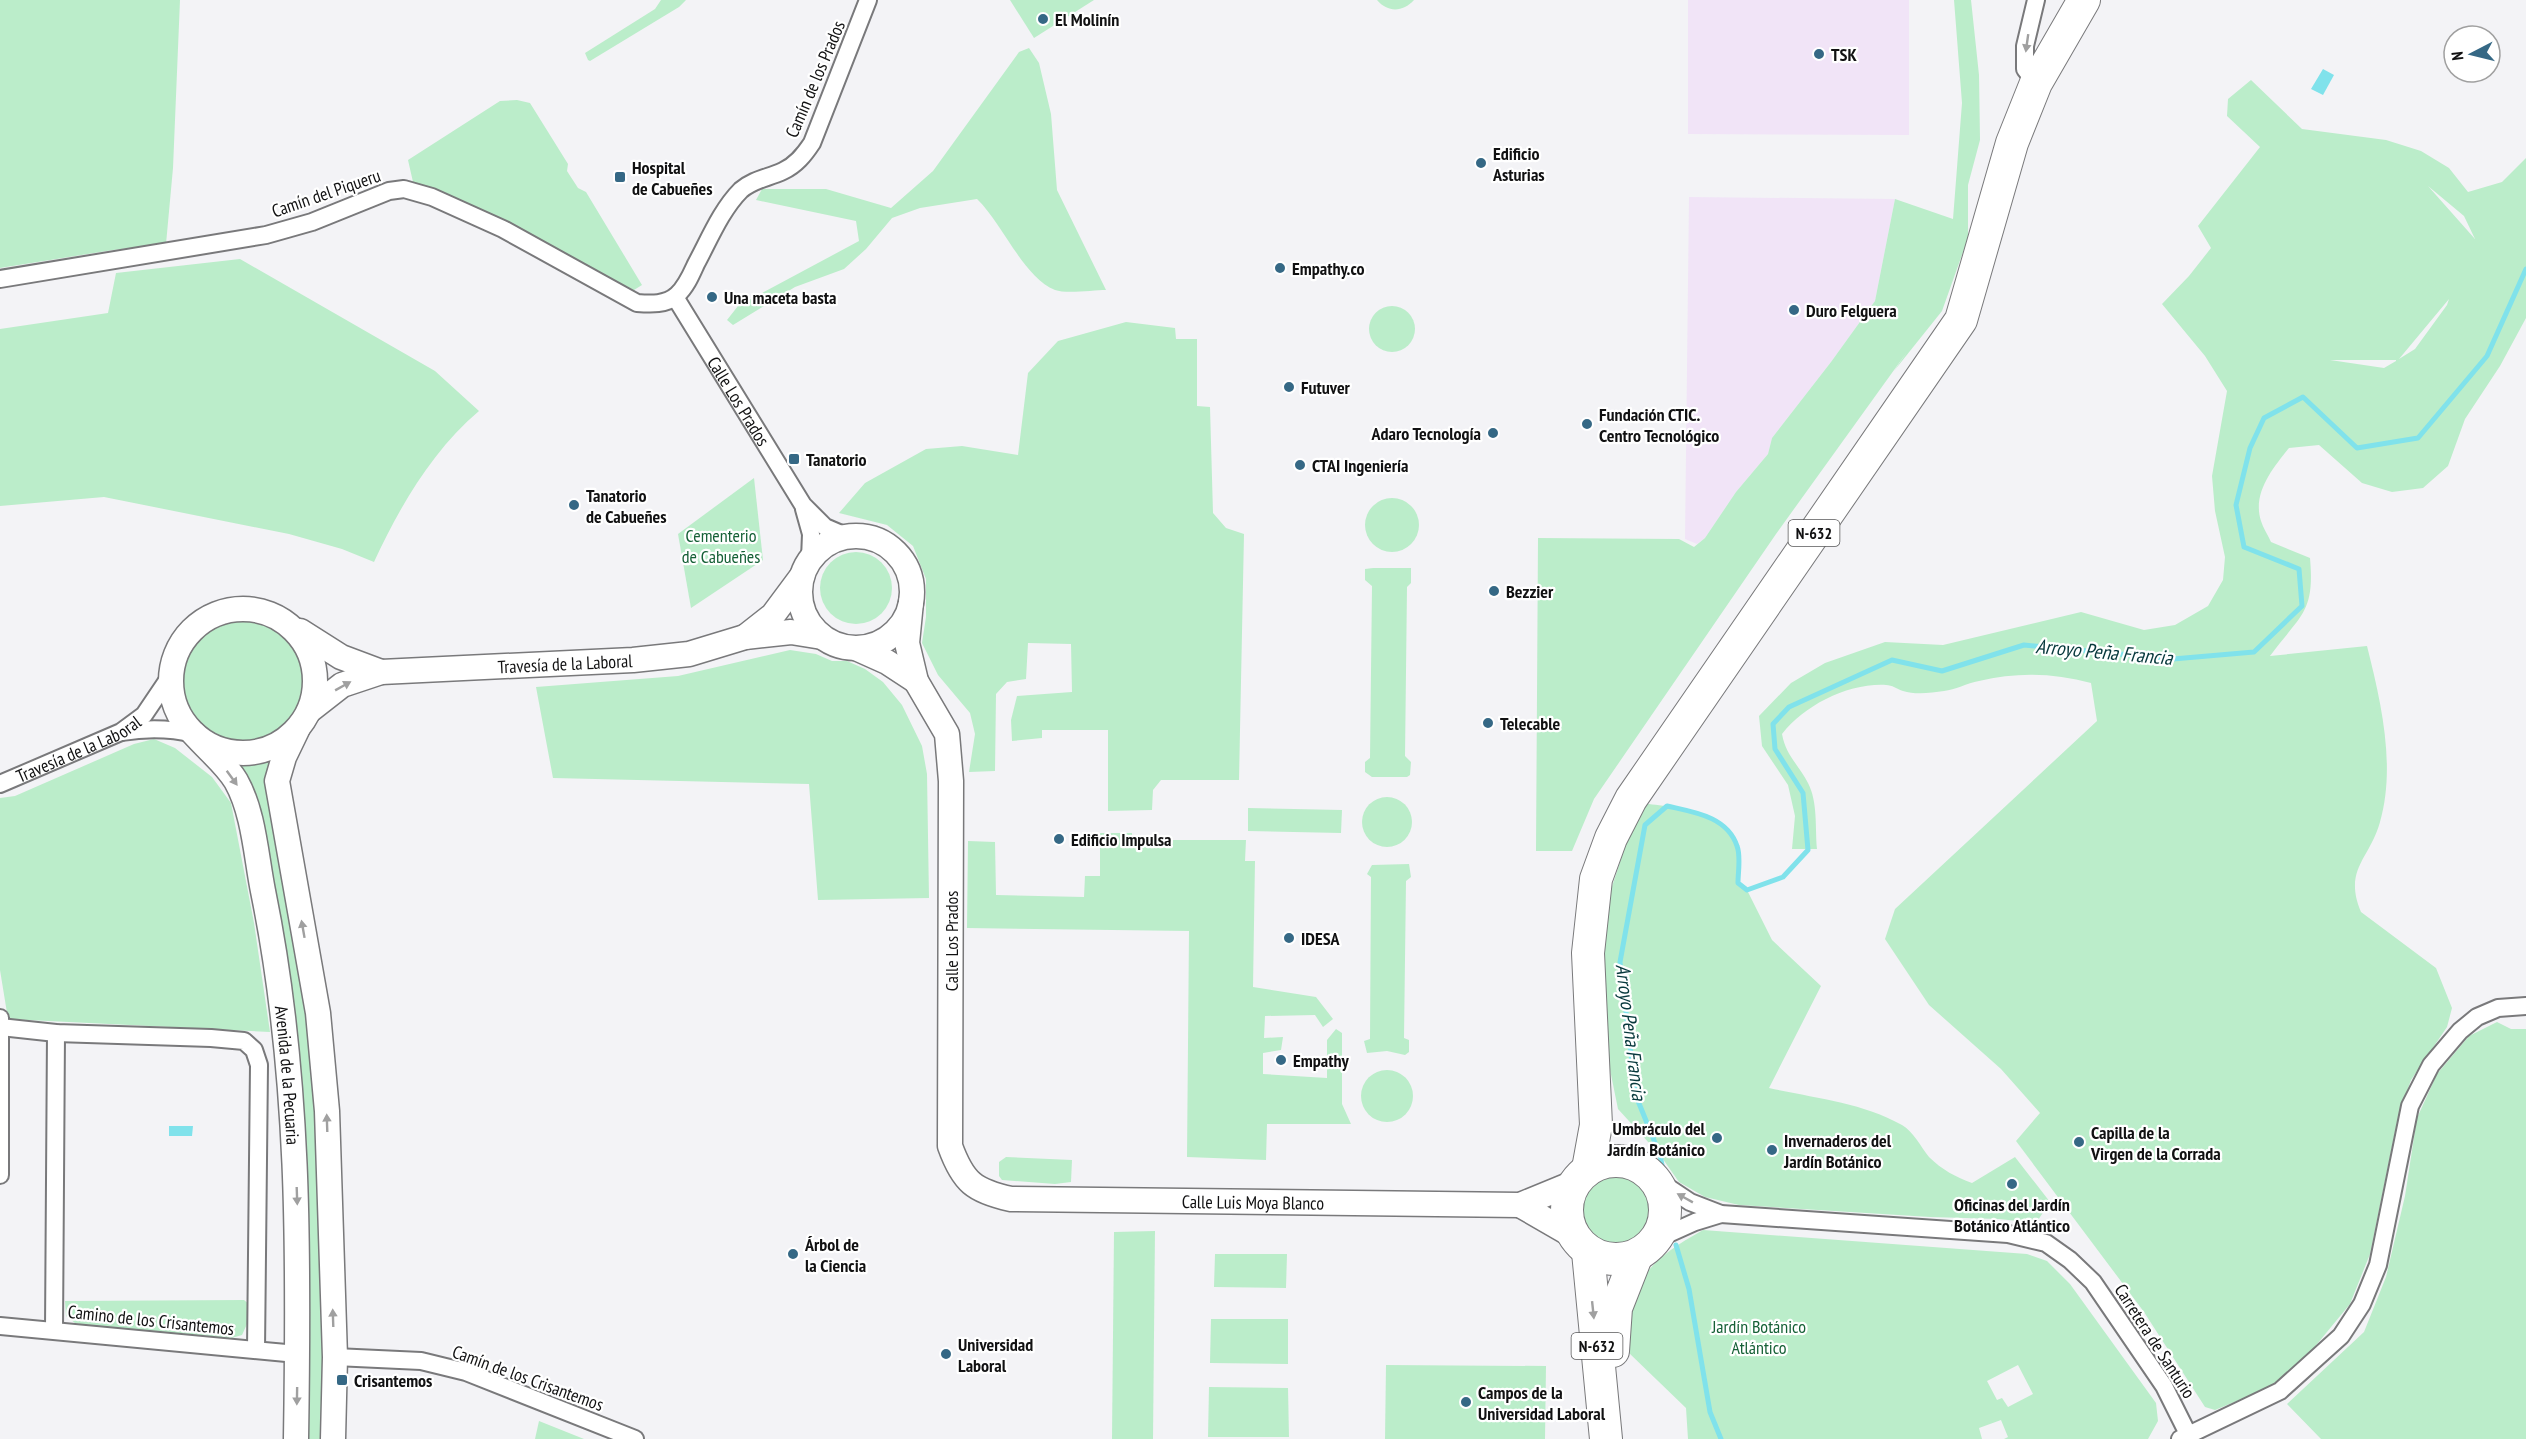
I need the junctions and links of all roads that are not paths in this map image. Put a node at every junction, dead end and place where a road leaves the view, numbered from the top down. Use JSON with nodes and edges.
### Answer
{"nodes":[{"id":1,"x":868,"y":0,"type":"edge"},
{"id":2,"x":2036,"y":0,"type":"edge"},
{"id":3,"x":2084,"y":0,"type":"edge"},
{"id":4,"x":2036,"y":83,"type":"junction"},
{"id":5,"x":0,"y":279,"type":"edge"},
{"id":6,"x":675,"y":297,"type":"junction"},
{"id":7,"x":803,"y":505,"type":"junction"},
{"id":8,"x":846,"y":536,"type":"junction"},
{"id":9,"x":806,"y":567,"type":"junction"},
{"id":10,"x":911,"y":602,"type":"junction"},
{"id":11,"x":291,"y":626,"type":"junction"},
{"id":12,"x":745,"y":637,"type":"junction"},
{"id":13,"x":822,"y":638,"type":"junction"},
{"id":14,"x":858,"y":649,"type":"junction"},
{"id":15,"x":381,"y":672,"type":"junction"},
{"id":16,"x":171,"y":675,"type":"junction"},
{"id":17,"x":916,"y":681,"type":"junction"},
{"id":18,"x":310,"y":710,"type":"junction"},
{"id":19,"x":297,"y":730,"type":"junction"},
{"id":20,"x":121,"y":732,"type":"junction"},
{"id":21,"x":194,"y":734,"type":"junction"},
{"id":22,"x":0,"y":784,"type":"edge"},
{"id":23,"x":2526,"y":1006,"type":"edge"},
{"id":24,"x":0,"y":1024,"type":"edge"},
{"id":25,"x":56,"y":1033,"type":"junction"},
{"id":26,"x":1595,"y":1071,"type":"junction"},
{"id":27,"x":1644,"y":1171,"type":"junction"},
{"id":28,"x":0,"y":1175,"type":"edge"},
{"id":29,"x":1582,"y":1176,"type":"junction"},
{"id":30,"x":987,"y":1194,"type":"joint"},
{"id":31,"x":1520,"y":1205,"type":"junction"},
{"id":32,"x":1721,"y":1214,"type":"junction"},
{"id":33,"x":1580,"y":1244,"type":"junction"},
{"id":34,"x":1646,"y":1248,"type":"junction"},
{"id":35,"x":0,"y":1326,"type":"edge"},
{"id":36,"x":54,"y":1330,"type":"junction"},
{"id":37,"x":256,"y":1350,"type":"junction"},
{"id":38,"x":297,"y":1354,"type":"junction"},
{"id":39,"x":335,"y":1358,"type":"junction"},
{"id":40,"x":2184,"y":1437,"type":"edge"},
{"id":41,"x":296,"y":1439,"type":"edge"},
{"id":42,"x":333,"y":1439,"type":"edge"},
{"id":43,"x":635,"y":1439,"type":"edge"},
{"id":44,"x":1607,"y":1439,"type":"edge"}],
"edges":[{"from":1,"to":6,"type":"street","name":"Camín de los Prados"},
{"from":2,"to":4,"type":"street","one_way":true},
{"from":3,"to":4,"type":"highway","number":"N-632"},
{"from":4,"to":26,"type":"highway","number":"N-632"},
{"from":5,"to":6,"type":"street","name":"Camín del Piqueru"},
{"from":6,"to":7,"type":"street","name":"Calle Los Prados"},
{"from":7,"to":8,"type":"street","name":"Calle Los Prados"},
{"from":7,"to":9,"type":"street","name":"Calle Los Prados"},
{"from":8,"to":9,"type":"street"},
{"from":8,"to":10,"type":"street"},
{"from":9,"to":12,"type":"street","name":"Travesía de la Laboral"},
{"from":9,"to":13,"type":"street"},
{"from":10,"to":14,"type":"street"},
{"from":10,"to":17,"type":"street","name":"Calle Los Prados"},
{"from":11,"to":15,"type":"street","name":"Travesía de la Laboral"},
{"from":11,"to":16,"type":"street"},
{"from":11,"to":18,"type":"street"},
{"from":12,"to":13,"type":"street","name":"Travesía de la Laboral"},
{"from":12,"to":15,"type":"street","name":"Travesía de la Laboral"},
{"from":13,"to":14,"type":"street"},
{"from":14,"to":17,"type":"street","name":"Calle Los Prados"},
{"from":18,"to":15,"type":"street","name":"Travesía de la Laboral","one_way":true},
{"from":16,"to":20,"type":"street","name":"Travesía de la Laboral"},
{"from":16,"to":21,"type":"street"},
{"from":17,"to":30,"type":"street","name":"Calle Los Prados"},
{"from":18,"to":19,"type":"street"},
{"from":19,"to":21,"type":"street"},
{"from":39,"to":19,"type":"street","name":"Avenida de la Pecuaria","one_way":true},
{"from":20,"to":21,"type":"street"},
{"from":20,"to":22,"type":"street","name":"Travesía de la Laboral"},
{"from":21,"to":38,"type":"street","name":"Avenida de la Pecuaria","one_way":true},
{"from":23,"to":40,"type":"street","name":"Carretera de Santurio"},
{"from":24,"to":25,"type":"street"},
{"from":24,"to":28,"type":"street"},
{"from":25,"to":36,"type":"street"},
{"from":25,"to":37,"type":"street"},
{"from":26,"to":27,"type":"highway","number":"N-632"},
{"from":26,"to":29,"type":"highway","number":"N-632"},
{"from":27,"to":29,"type":"highway"},
{"from":32,"to":27,"type":"street","name":"Carretera de Santurio","one_way":true},
{"from":27,"to":34,"type":"highway","number":"N-632"},
{"from":29,"to":31,"type":"street","name":"Calle Luis Moya Blanco"},
{"from":29,"to":33,"type":"highway"},
{"from":30,"to":31,"type":"street","name":"Calle Luis Moya Blanco"},
{"from":31,"to":33,"type":"street","name":"Calle Luis Moya Blanco"},
{"from":32,"to":34,"type":"street","name":"Carretera de Santurio"},
{"from":32,"to":40,"type":"street","name":"Carretera de Santurio"},
{"from":33,"to":34,"type":"highway"},
{"from":33,"to":44,"type":"highway","number":"N-632","one_way":true},
{"from":34,"to":44,"type":"highway","number":"N-632"},
{"from":35,"to":36,"type":"street","name":"Camino de los Crisantemos"},
{"from":36,"to":37,"type":"street","name":"Camino de los Crisantemos"},
{"from":37,"to":38,"type":"street","name":"Camino de los Crisantemos"},
{"from":38,"to":41,"type":"street","name":"Avenida de la Pecuaria","one_way":true},
{"from":39,"to":42,"type":"street","name":"Avenida de la Pecuaria"},
{"from":39,"to":43,"type":"street","name":"Camín de los Crisantemos"}]}
